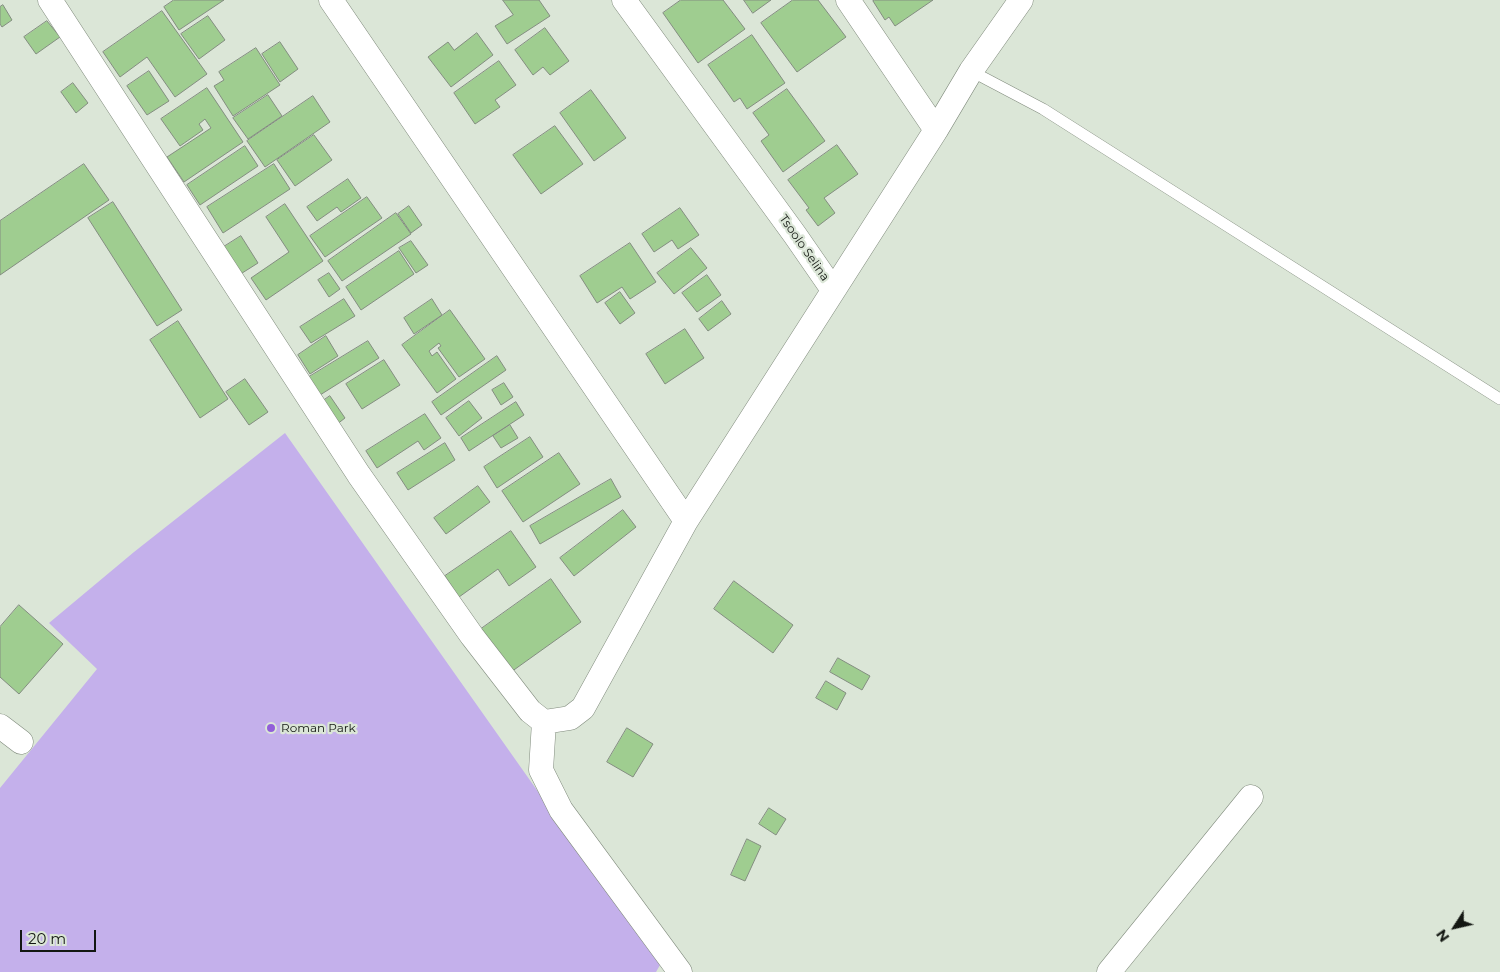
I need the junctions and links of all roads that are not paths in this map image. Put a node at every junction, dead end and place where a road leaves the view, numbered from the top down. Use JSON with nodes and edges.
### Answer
{"nodes":[{"id":1,"x":50,"y":0,"type":"edge"},
{"id":2,"x":331,"y":0,"type":"edge"},
{"id":3,"x":624,"y":0,"type":"edge"},
{"id":4,"x":848,"y":0,"type":"edge"},
{"id":5,"x":1021,"y":0,"type":"edge"},
{"id":6,"x":971,"y":71,"type":"junction"},
{"id":7,"x":936,"y":130,"type":"junction"},
{"id":8,"x":833,"y":290,"type":"junction"},
{"id":9,"x":1500,"y":399,"type":"edge"},
{"id":10,"x":686,"y":521,"type":"junction"},
{"id":11,"x":544,"y":722,"type":"junction"},
{"id":12,"x":0,"y":726,"type":"edge"},
{"id":13,"x":21,"y":742,"type":"dead end"},
{"id":14,"x":1251,"y":798,"type":"dead end"},
{"id":15,"x":680,"y":972,"type":"edge"},
{"id":16,"x":1109,"y":972,"type":"edge"}],
"edges":[{"from":1,"to":11,"type":"street"},
{"from":2,"to":10,"type":"street"},
{"from":3,"to":8,"type":"street","name":"Tsoolo Selina"},
{"from":4,"to":7,"type":"street"},
{"from":5,"to":6,"type":"street","name":"Tsoolo Selina"},
{"from":6,"to":7,"type":"street","name":"Tsoolo Selina"},
{"from":6,"to":9,"type":"lane"},
{"from":7,"to":8,"type":"street","name":"Tsoolo Selina"},
{"from":8,"to":10,"type":"street"},
{"from":10,"to":11,"type":"street"},
{"from":11,"to":15,"type":"street"},
{"from":12,"to":13,"type":"street"},
{"from":14,"to":16,"type":"street"}]}
